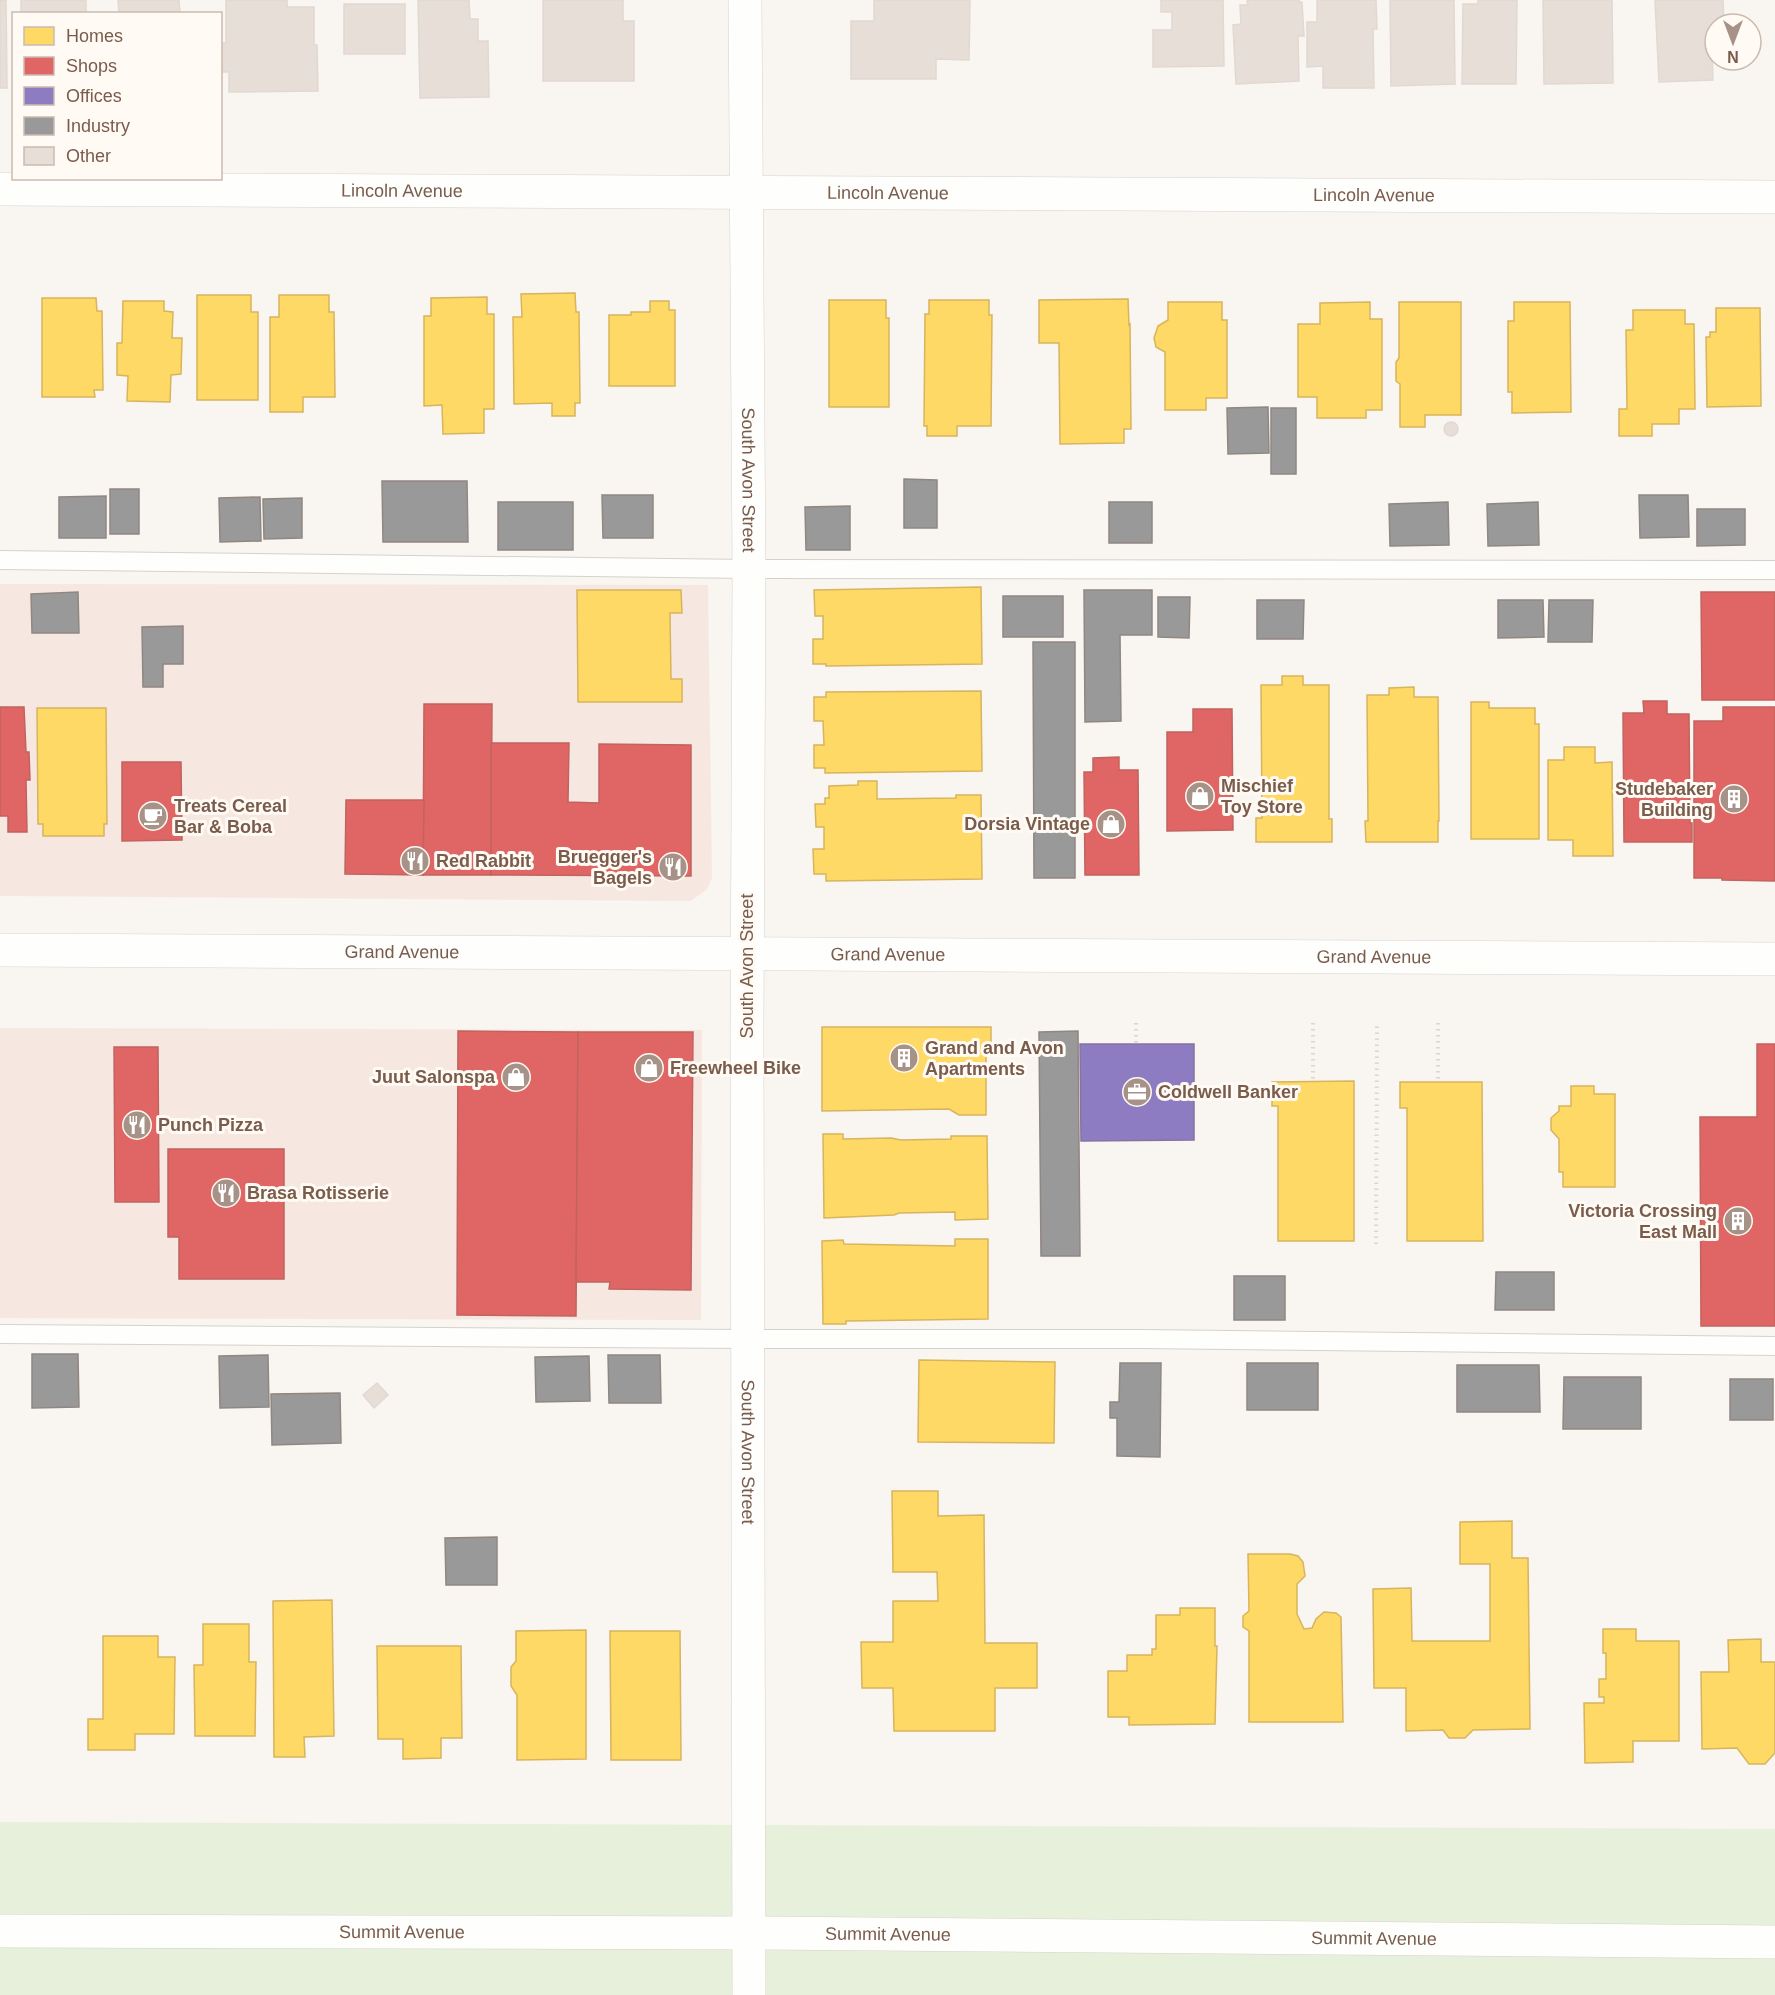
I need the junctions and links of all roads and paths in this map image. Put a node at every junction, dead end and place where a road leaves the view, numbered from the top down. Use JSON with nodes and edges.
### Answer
{"nodes":[{"id":1,"x":745,"y":0,"type":"edge"},
{"id":2,"x":0,"y":189,"type":"edge"},
{"id":3,"x":747,"y":193,"type":"junction"},
{"id":4,"x":1775,"y":197,"type":"edge"},
{"id":5,"x":0,"y":560,"type":"edge"},
{"id":6,"x":749,"y":568,"type":"junction"},
{"id":7,"x":1775,"y":570,"type":"edge"},
{"id":8,"x":0,"y":950,"type":"edge"},
{"id":9,"x":747,"y":954,"type":"junction"},
{"id":10,"x":1775,"y":959,"type":"edge"},
{"id":11,"x":1136,"y":1023,"type":"dead end"},
{"id":12,"x":1313,"y":1023,"type":"dead end"},
{"id":13,"x":1377,"y":1023,"type":"dead end"},
{"id":14,"x":1438,"y":1023,"type":"dead end"},
{"id":15,"x":1136,"y":1044,"type":"dead end"},
{"id":16,"x":1313,"y":1082,"type":"dead end"},
{"id":17,"x":1438,"y":1082,"type":"dead end"},
{"id":18,"x":1376,"y":1244,"type":"dead end"},
{"id":19,"x":0,"y":1334,"type":"edge"},
{"id":20,"x":749,"y":1339,"type":"junction"},
{"id":21,"x":1775,"y":1346,"type":"edge"},
{"id":22,"x":0,"y":1931,"type":"edge"},
{"id":23,"x":749,"y":1933,"type":"junction"},
{"id":24,"x":1775,"y":1942,"type":"edge"},
{"id":25,"x":749,"y":1995,"type":"edge"}],
"edges":[{"from":1,"to":3,"type":"street","name":"South Avon Street"},
{"from":2,"to":3,"type":"street","name":"Lincoln Avenue"},
{"from":3,"to":4,"type":"street","name":"Lincoln Avenue"},
{"from":3,"to":6,"type":"street","name":"South Avon Street"},
{"from":5,"to":6,"type":"lane"},
{"from":6,"to":7,"type":"lane"},
{"from":6,"to":9,"type":"street","name":"South Avon Street"},
{"from":8,"to":9,"type":"street","name":"Grand Avenue"},
{"from":9,"to":10,"type":"street","name":"Grand Avenue"},
{"from":9,"to":20,"type":"street","name":"South Avon Street"},
{"from":11,"to":15,"type":"path"},
{"from":12,"to":16,"type":"path"},
{"from":13,"to":18,"type":"path"},
{"from":14,"to":17,"type":"path"},
{"from":19,"to":20,"type":"lane"},
{"from":20,"to":21,"type":"lane"},
{"from":20,"to":23,"type":"street","name":"South Avon Street"},
{"from":22,"to":23,"type":"street","name":"Summit Avenue"},
{"from":23,"to":24,"type":"street","name":"Summit Avenue"},
{"from":23,"to":25,"type":"street","name":"South Avon Street"}]}
